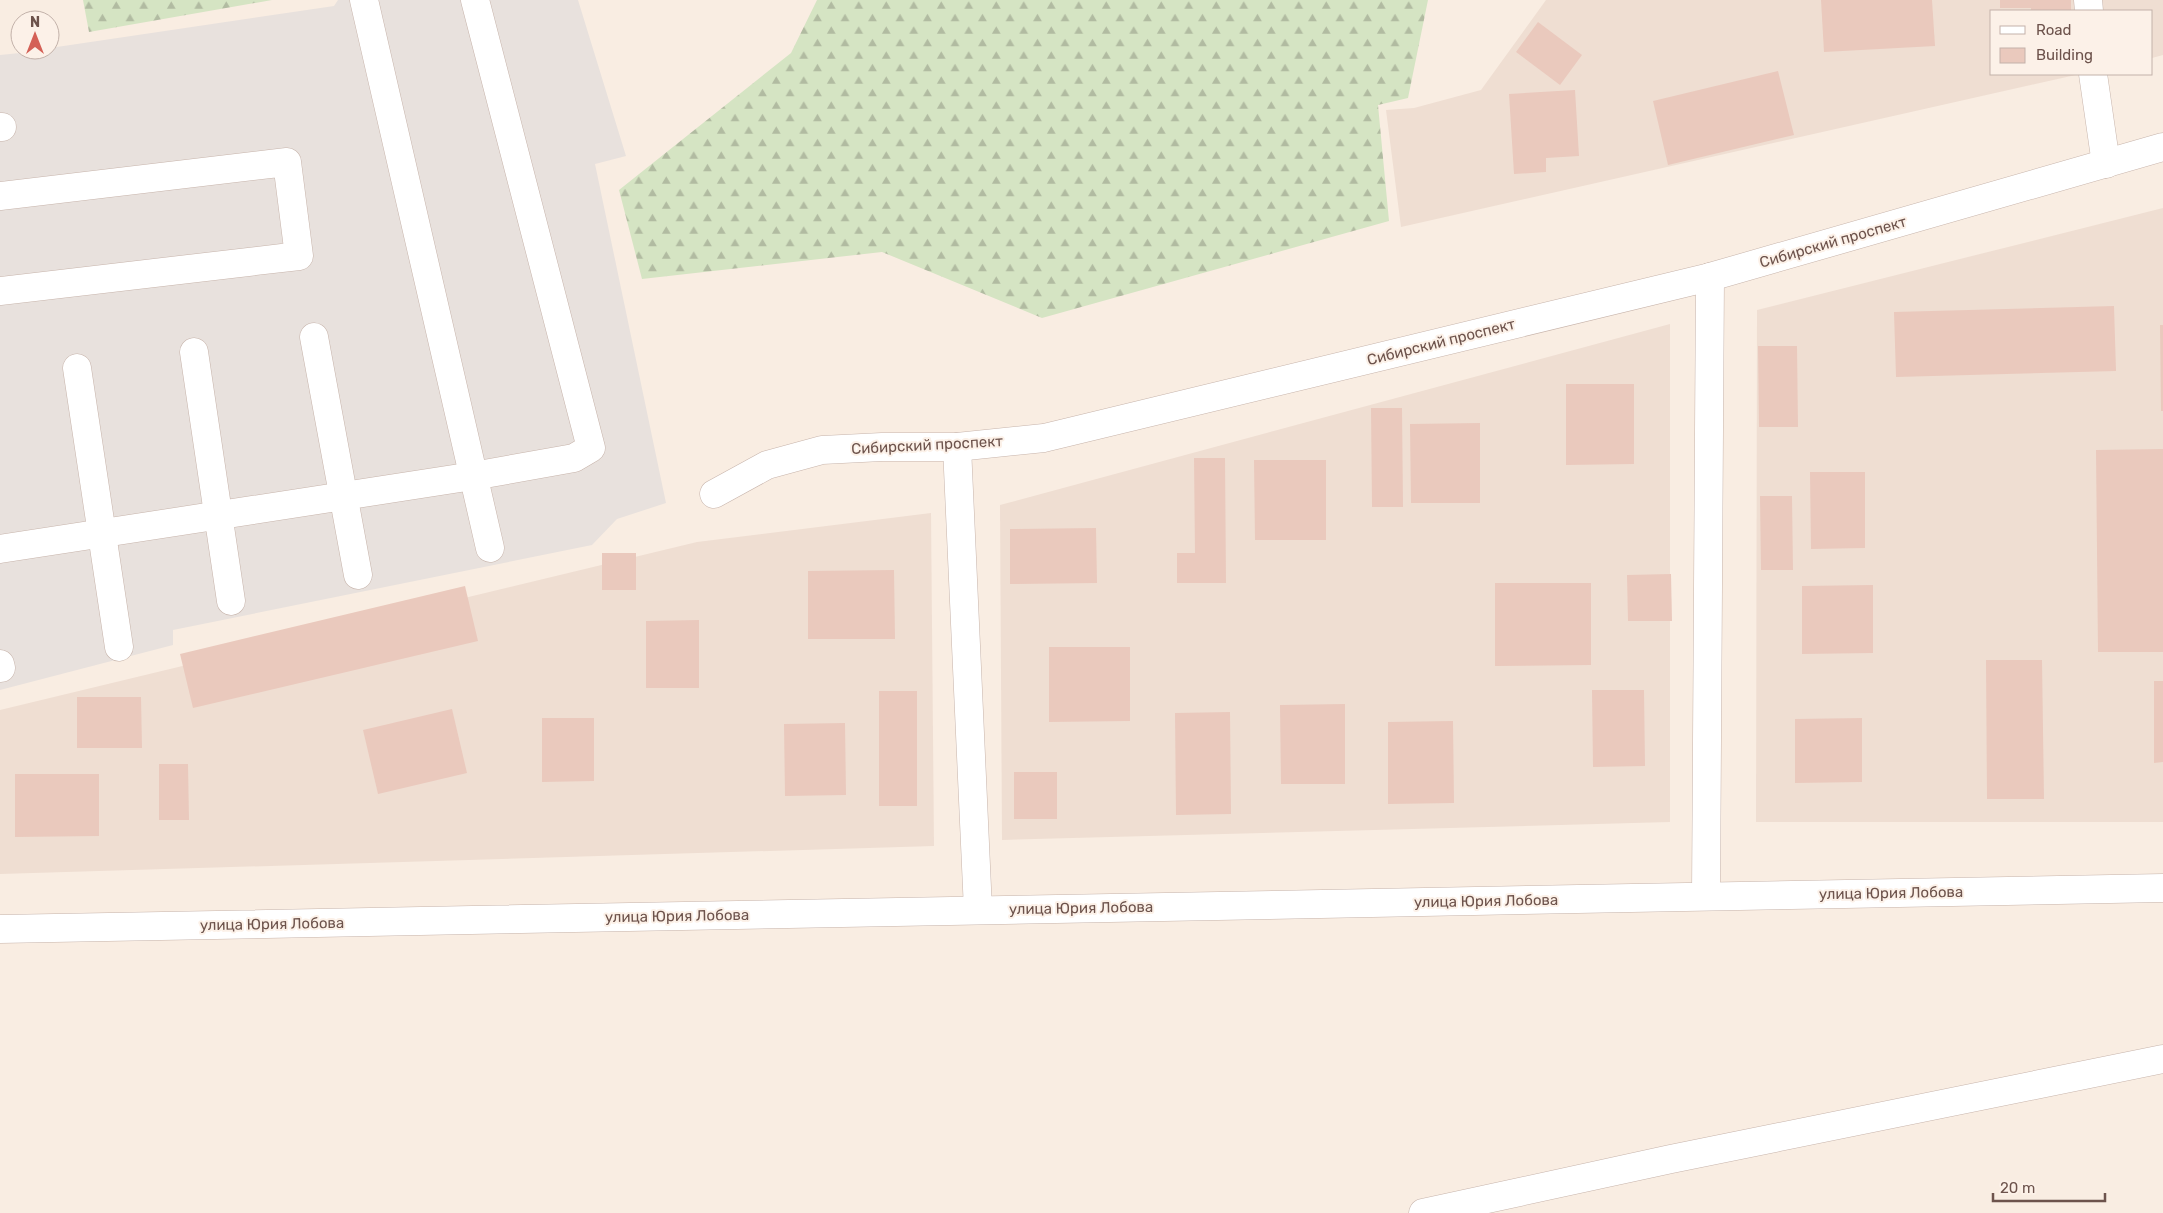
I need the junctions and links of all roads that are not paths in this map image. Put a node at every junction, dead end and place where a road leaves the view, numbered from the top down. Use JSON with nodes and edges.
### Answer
{"nodes":[{"id":1,"x":364,"y":0,"type":"edge"},
{"id":2,"x":475,"y":0,"type":"edge"},
{"id":3,"x":2093,"y":75,"type":"edge"},
{"id":4,"x":2163,"y":148,"type":"edge"},
{"id":5,"x":2106,"y":164,"type":"junction"},
{"id":6,"x":0,"y":196,"type":"edge"},
{"id":7,"x":1710,"y":277,"type":"junction"},
{"id":8,"x":0,"y":291,"type":"edge"},
{"id":9,"x":314,"y":337,"type":"dead end"},
{"id":10,"x":194,"y":352,"type":"dead end"},
{"id":11,"x":78,"y":368,"type":"dead end"},
{"id":12,"x":957,"y":447,"type":"junction"},
{"id":13,"x":473,"y":476,"type":"junction"},
{"id":14,"x":714,"y":494,"type":"dead end"},
{"id":15,"x":343,"y":496,"type":"junction"},
{"id":16,"x":218,"y":515,"type":"junction"},
{"id":17,"x":102,"y":533,"type":"junction"},
{"id":18,"x":490,"y":548,"type":"dead end"},
{"id":19,"x":0,"y":549,"type":"edge"},
{"id":20,"x":358,"y":575,"type":"dead end"},
{"id":21,"x":231,"y":601,"type":"dead end"},
{"id":22,"x":119,"y":647,"type":"dead end"},
{"id":23,"x":2163,"y":888,"type":"edge"},
{"id":24,"x":1706,"y":896,"type":"junction"},
{"id":25,"x":978,"y":910,"type":"junction"},
{"id":26,"x":0,"y":929,"type":"edge"},
{"id":27,"x":2163,"y":1059,"type":"edge"},
{"id":28,"x":1423,"y":1213,"type":"edge"}],
"edges":[{"from":1,"to":13,"type":"street"},
{"from":2,"to":13,"type":"street"},
{"from":3,"to":5,"type":"street"},
{"from":4,"to":5,"type":"street","name":"Сибирский проспект"},
{"from":5,"to":7,"type":"street","name":"Сибирский проспект"},
{"from":6,"to":8,"type":"street"},
{"from":7,"to":12,"type":"street","name":"Сибирский проспект"},
{"from":7,"to":24,"type":"street"},
{"from":9,"to":15,"type":"street"},
{"from":10,"to":16,"type":"street"},
{"from":11,"to":17,"type":"street"},
{"from":12,"to":14,"type":"street","name":"Сибирский проспект"},
{"from":12,"to":25,"type":"street"},
{"from":13,"to":15,"type":"street"},
{"from":13,"to":18,"type":"street"},
{"from":15,"to":16,"type":"street"},
{"from":15,"to":20,"type":"street"},
{"from":16,"to":17,"type":"street"},
{"from":16,"to":21,"type":"street"},
{"from":17,"to":19,"type":"street"},
{"from":17,"to":22,"type":"street"},
{"from":23,"to":24,"type":"street","name":"улица Юрия Лобова"},
{"from":24,"to":25,"type":"street","name":"улица Юрия Лобова"},
{"from":25,"to":26,"type":"street","name":"улица Юрия Лобова"},
{"from":27,"to":28,"type":"street"}]}
